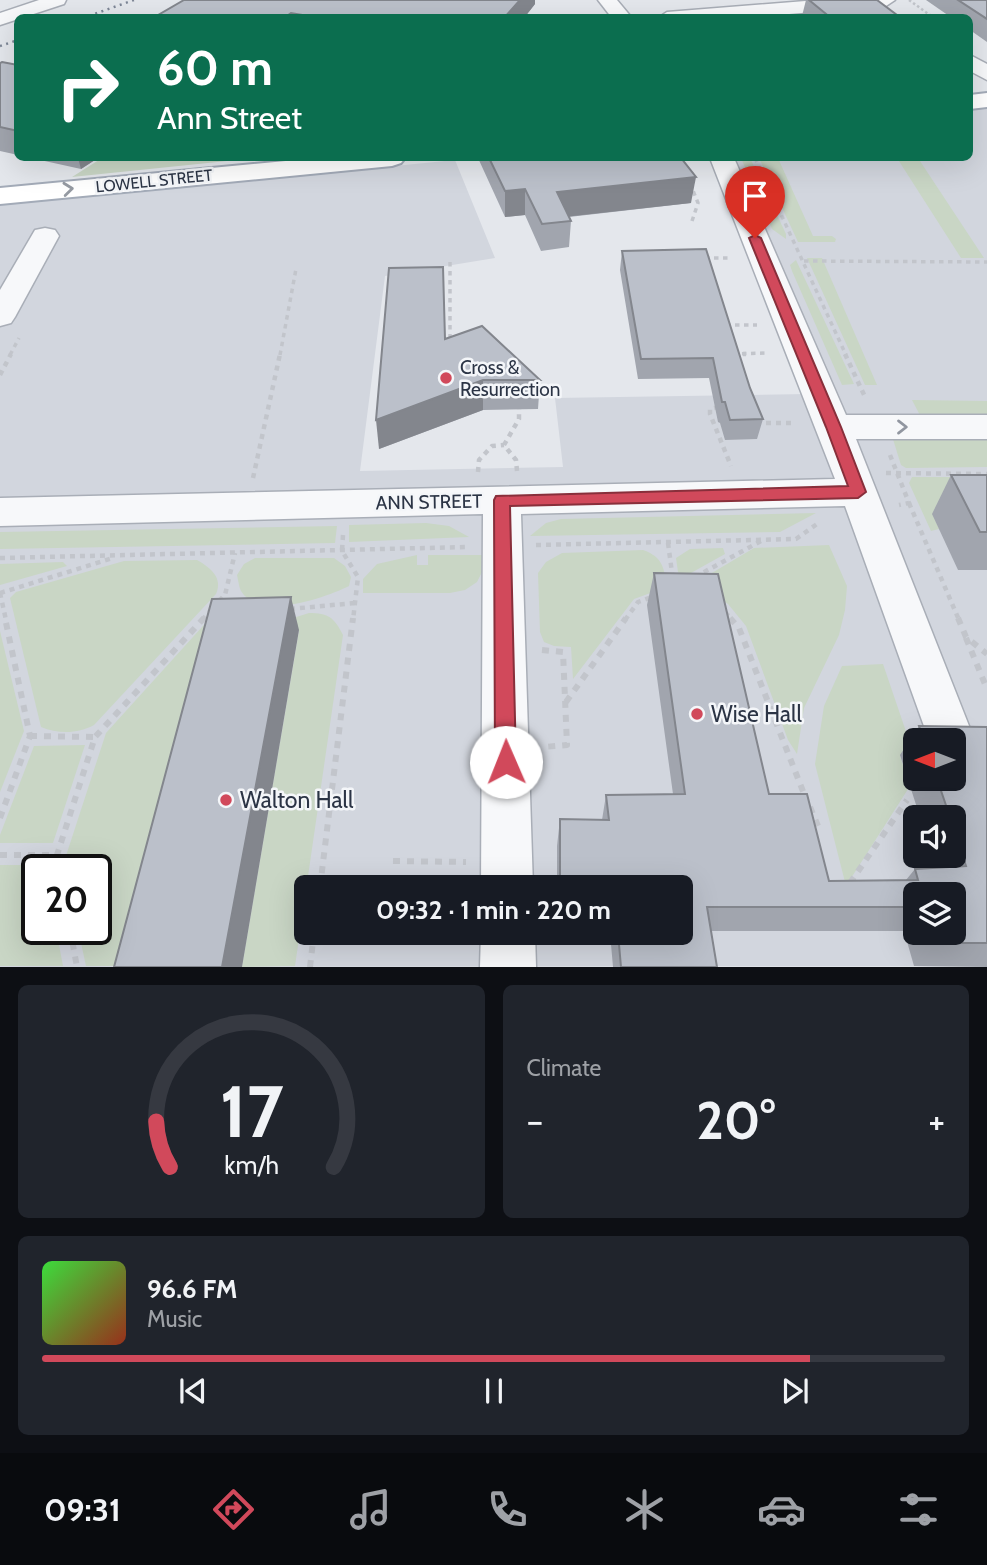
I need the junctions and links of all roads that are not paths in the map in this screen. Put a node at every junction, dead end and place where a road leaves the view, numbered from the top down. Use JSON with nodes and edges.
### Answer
{"nodes":[{"id":1,"x":57,"y":0,"type":"edge"},
{"id":2,"x":607,"y":0,"type":"edge"},
{"id":3,"x":886,"y":0,"type":"edge"},
{"id":4,"x":906,"y":6,"type":"edge"},
{"id":5,"x":15,"y":14,"type":"edge"},
{"id":6,"x":619,"y":14,"type":"edge"},
{"id":7,"x":716,"y":14,"type":"edge"},
{"id":8,"x":973,"y":63,"type":"edge"},
{"id":9,"x":987,"y":74,"type":"edge"},
{"id":10,"x":362,"y":161,"type":"edge"},
{"id":11,"x":723,"y":161,"type":"edge"},
{"id":12,"x":0,"y":196,"type":"edge"},
{"id":13,"x":45,"y":236,"type":"dead end"},
{"id":14,"x":0,"y":317,"type":"edge"},
{"id":15,"x":834,"y":427,"type":"junction"},
{"id":16,"x":987,"y":427,"type":"edge"},
{"id":17,"x":499,"y":486,"type":"junction"},
{"id":18,"x":861,"y":501,"type":"junction"},
{"id":19,"x":0,"y":512,"type":"edge"},
{"id":20,"x":947,"y":728,"type":"edge"},
{"id":21,"x":507,"y":875,"type":"edge"},
{"id":22,"x":508,"y":945,"type":"edge"},
{"id":23,"x":508,"y":967,"type":"edge"}],
"edges":[{"from":1,"to":5,"type":"street"},
{"from":2,"to":6,"type":"street"},
{"from":3,"to":4,"type":"street"},
{"from":3,"to":7,"type":"street"},
{"from":8,"to":9,"type":"street"},
{"from":12,"to":10,"type":"main road","name":"LOWELL STREET","one_way":true},
{"from":11,"to":15,"type":"street"},
{"from":13,"to":14,"type":"street"},
{"from":15,"to":16,"type":"street","one_way":true},
{"from":15,"to":18,"type":"street"},
{"from":17,"to":18,"type":"street","name":"ANN STREET"},
{"from":17,"to":19,"type":"street","name":"ANN STREET"},
{"from":17,"to":21,"type":"street"},
{"from":18,"to":20,"type":"street"},
{"from":22,"to":23,"type":"street"}]}
